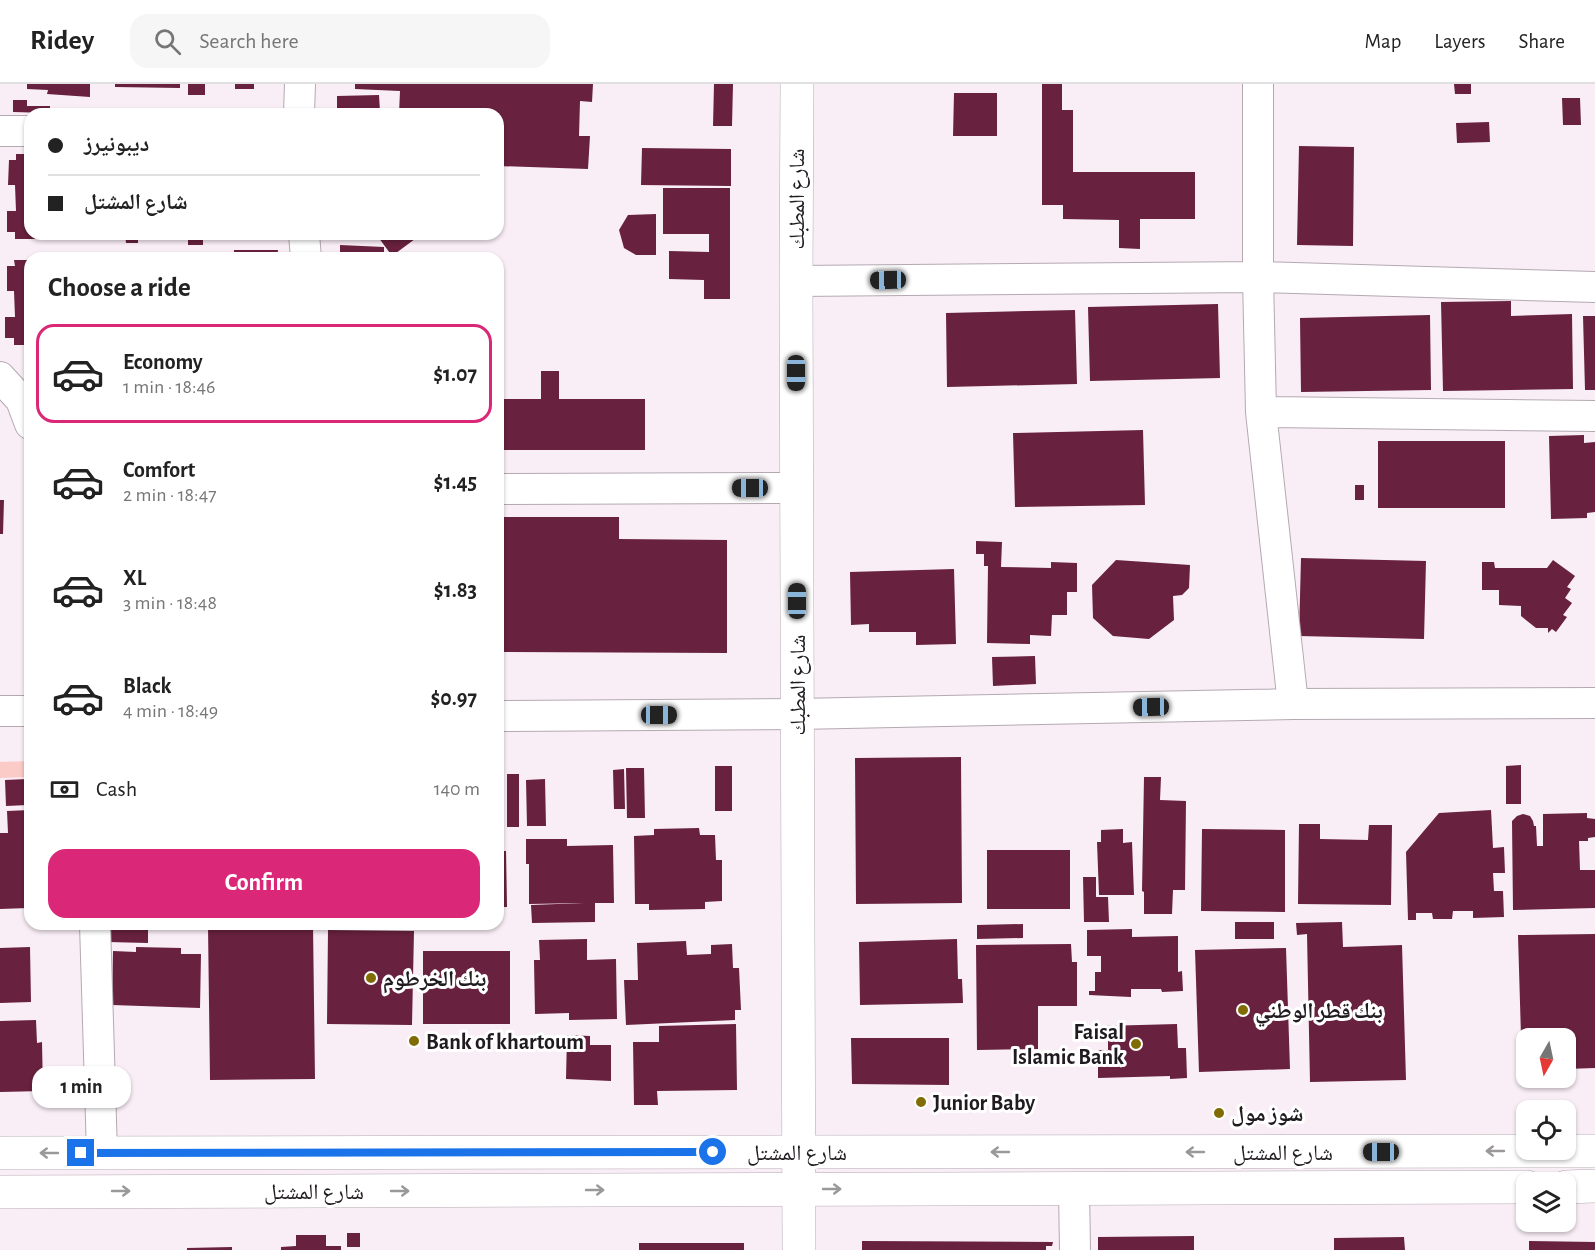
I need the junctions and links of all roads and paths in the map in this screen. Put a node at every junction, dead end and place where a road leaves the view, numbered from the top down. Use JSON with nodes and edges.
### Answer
{"nodes":[{"id":1,"x":300,"y":84,"type":"edge"},
{"id":2,"x":797,"y":84,"type":"edge"},
{"id":3,"x":1258,"y":84,"type":"edge"},
{"id":4,"x":299,"y":108,"type":"edge"},
{"id":5,"x":0,"y":131,"type":"edge"},
{"id":6,"x":24,"y":131,"type":"edge"},
{"id":7,"x":1258,"y":277,"type":"junction"},
{"id":8,"x":796,"y":281,"type":"junction"},
{"id":9,"x":1595,"y":288,"type":"edge"},
{"id":10,"x":0,"y":377,"type":"edge"},
{"id":11,"x":24,"y":408,"type":"edge"},
{"id":12,"x":1261,"y":412,"type":"junction"},
{"id":13,"x":1595,"y":416,"type":"edge"},
{"id":14,"x":796,"y":488,"type":"junction"},
{"id":15,"x":504,"y":489,"type":"edge"},
{"id":16,"x":1293,"y":704,"type":"junction"},
{"id":17,"x":1595,"y":704,"type":"edge"},
{"id":18,"x":0,"y":711,"type":"edge"},
{"id":19,"x":24,"y":711,"type":"edge"},
{"id":20,"x":797,"y":714,"type":"junction"},
{"id":21,"x":504,"y":716,"type":"edge"},
{"id":22,"x":95,"y":930,"type":"edge"},
{"id":23,"x":1595,"y":1151,"type":"edge"},
{"id":24,"x":799,"y":1152,"type":"junction"},
{"id":25,"x":0,"y":1153,"type":"edge"},
{"id":26,"x":102,"y":1153,"type":"junction"},
{"id":27,"x":1576,"y":1186,"type":"edge"},
{"id":28,"x":1595,"y":1186,"type":"edge"},
{"id":29,"x":1516,"y":1187,"type":"edge"},
{"id":30,"x":1074,"y":1188,"type":"junction"},
{"id":31,"x":799,"y":1189,"type":"junction"},
{"id":32,"x":0,"y":1192,"type":"edge"},
{"id":33,"x":799,"y":1250,"type":"edge"},
{"id":34,"x":1075,"y":1250,"type":"edge"}],
"edges":[{"from":1,"to":4,"type":"street"},
{"from":2,"to":8,"type":"main road","name":"شارع المطبك"},
{"from":3,"to":7,"type":"street"},
{"from":5,"to":6,"type":"street"},
{"from":7,"to":8,"type":"street"},
{"from":7,"to":9,"type":"street"},
{"from":7,"to":12,"type":"street"},
{"from":8,"to":14,"type":"main road","name":"شارع المطبك"},
{"from":10,"to":11,"type":"street"},
{"from":12,"to":13,"type":"street"},
{"from":12,"to":16,"type":"street"},
{"from":14,"to":15,"type":"street"},
{"from":14,"to":20,"type":"main road","name":"شارع المطبك"},
{"from":16,"to":17,"type":"street"},
{"from":16,"to":20,"type":"street"},
{"from":18,"to":19,"type":"street"},
{"from":20,"to":21,"type":"street"},
{"from":20,"to":24,"type":"main road","name":"شارع المطبك"},
{"from":22,"to":26,"type":"street"},
{"from":23,"to":24,"type":"main road","name":"شارع المشتل","one_way":true},
{"from":24,"to":26,"type":"main road","name":"شارع المشتل"},
{"from":24,"to":31,"type":"main road","name":"شارع المطبك"},
{"from":26,"to":25,"type":"main road","name":"شارع المشتل","one_way":true},
{"from":27,"to":28,"type":"main road"},
{"from":29,"to":30,"type":"main road","name":"شارع المشتل"},
{"from":31,"to":30,"type":"main road","name":"شارع المشتل","one_way":true},
{"from":30,"to":34,"type":"street"},
{"from":32,"to":31,"type":"main road","name":"شارع المشتل","one_way":true},
{"from":31,"to":33,"type":"main road","name":"شارع المطبك"}]}
